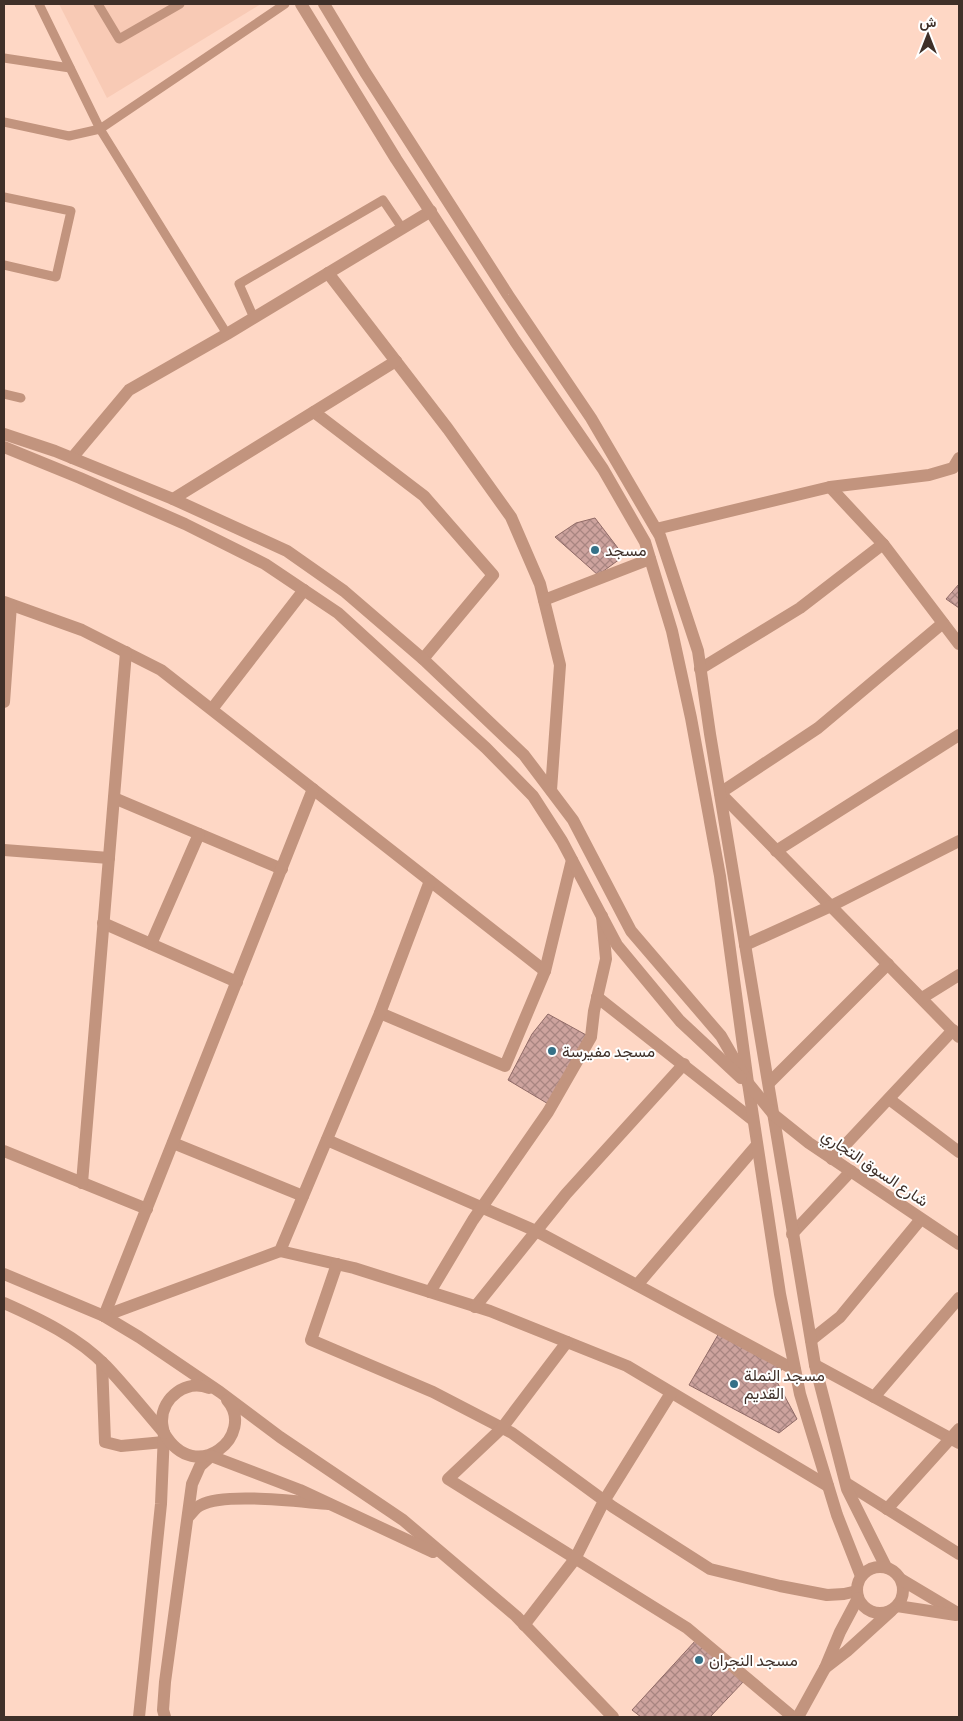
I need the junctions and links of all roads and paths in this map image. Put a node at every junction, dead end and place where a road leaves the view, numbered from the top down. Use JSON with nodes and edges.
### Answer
{"nodes":[{"id":1,"x":39,"y":4,"type":"edge"},
{"id":2,"x":98,"y":4,"type":"edge"},
{"id":3,"x":180,"y":4,"type":"edge"},
{"id":4,"x":285,"y":4,"type":"edge"},
{"id":5,"x":301,"y":4,"type":"edge"},
{"id":6,"x":324,"y":4,"type":"edge"},
{"id":7,"x":4,"y":58,"type":"edge"},
{"id":8,"x":70,"y":68,"type":"junction"},
{"id":9,"x":4,"y":122,"type":"edge"},
{"id":10,"x":100,"y":129,"type":"junction"},
{"id":11,"x":4,"y":197,"type":"edge"},
{"id":12,"x":430,"y":211,"type":"junction"},
{"id":13,"x":402,"y":228,"type":"junction"},
{"id":14,"x":4,"y":265,"type":"edge"},
{"id":15,"x":328,"y":274,"type":"junction"},
{"id":16,"x":254,"y":318,"type":"junction"},
{"id":17,"x":228,"y":334,"type":"junction"},
{"id":18,"x":396,"y":361,"type":"junction"},
{"id":19,"x":4,"y":394,"type":"edge"},
{"id":20,"x":21,"y":398,"type":"dead end"},
{"id":21,"x":314,"y":412,"type":"junction"},
{"id":22,"x":4,"y":434,"type":"edge"},
{"id":23,"x":4,"y":448,"type":"edge"},
{"id":24,"x":72,"y":458,"type":"junction"},
{"id":25,"x":959,"y":458,"type":"edge"},
{"id":26,"x":64,"y":472,"type":"junction"},
{"id":27,"x":830,"y":487,"type":"junction"},
{"id":28,"x":173,"y":499,"type":"junction"},
{"id":29,"x":656,"y":529,"type":"junction"},
{"id":30,"x":883,"y":544,"type":"junction"},
{"id":31,"x":650,"y":559,"type":"junction"},
{"id":32,"x":304,"y":590,"type":"junction"},
{"id":33,"x":544,"y":600,"type":"junction"},
{"id":34,"x":7,"y":603,"type":"edge"},
{"id":35,"x":943,"y":623,"type":"junction"},
{"id":36,"x":959,"y":644,"type":"edge"},
{"id":37,"x":126,"y":652,"type":"junction"},
{"id":38,"x":423,"y":659,"type":"junction"},
{"id":39,"x":700,"y":669,"type":"junction"},
{"id":40,"x":4,"y":702,"type":"edge"},
{"id":41,"x":212,"y":709,"type":"junction"},
{"id":42,"x":959,"y":735,"type":"edge"},
{"id":43,"x":313,"y":789,"type":"junction"},
{"id":44,"x":551,"y":790,"type":"junction"},
{"id":45,"x":720,"y":793,"type":"junction"},
{"id":46,"x":114,"y":798,"type":"junction"},
{"id":47,"x":199,"y":834,"type":"junction"},
{"id":48,"x":959,"y":841,"type":"edge"},
{"id":49,"x":4,"y":850,"type":"edge"},
{"id":50,"x":776,"y":851,"type":"junction"},
{"id":51,"x":109,"y":858,"type":"junction"},
{"id":52,"x":572,"y":860,"type":"junction"},
{"id":53,"x":282,"y":868,"type":"junction"},
{"id":54,"x":430,"y":881,"type":"junction"},
{"id":55,"x":831,"y":906,"type":"junction"},
{"id":56,"x":602,"y":916,"type":"junction"},
{"id":57,"x":103,"y":923,"type":"junction"},
{"id":58,"x":151,"y":944,"type":"junction"},
{"id":59,"x":745,"y":945,"type":"junction"},
{"id":60,"x":888,"y":964,"type":"junction"},
{"id":61,"x":545,"y":971,"type":"junction"},
{"id":62,"x":959,"y":975,"type":"edge"},
{"id":63,"x":237,"y":982,"type":"junction"},
{"id":64,"x":597,"y":998,"type":"junction"},
{"id":65,"x":922,"y":998,"type":"junction"},
{"id":66,"x":380,"y":1013,"type":"junction"},
{"id":67,"x":956,"y":1034,"type":"edge"},
{"id":68,"x":684,"y":1064,"type":"junction"},
{"id":69,"x":748,"y":1083,"type":"junction"},
{"id":70,"x":769,"y":1083,"type":"junction"},
{"id":71,"x":889,"y":1099,"type":"junction"},
{"id":72,"x":774,"y":1115,"type":"junction"},
{"id":73,"x":753,"y":1120,"type":"junction"},
{"id":74,"x":327,"y":1140,"type":"junction"},
{"id":75,"x":173,"y":1144,"type":"junction"},
{"id":76,"x":757,"y":1145,"type":"junction"},
{"id":77,"x":4,"y":1151,"type":"edge"},
{"id":78,"x":959,"y":1152,"type":"edge"},
{"id":79,"x":832,"y":1159,"type":"junction"},
{"id":80,"x":851,"y":1171,"type":"junction"},
{"id":81,"x":82,"y":1183,"type":"junction"},
{"id":82,"x":303,"y":1196,"type":"junction"},
{"id":83,"x":481,"y":1208,"type":"junction"},
{"id":84,"x":147,"y":1209,"type":"junction"},
{"id":85,"x":921,"y":1219,"type":"junction"},
{"id":86,"x":536,"y":1231,"type":"junction"},
{"id":87,"x":792,"y":1234,"type":"junction"},
{"id":88,"x":959,"y":1244,"type":"edge"},
{"id":89,"x":280,"y":1251,"type":"junction"},
{"id":90,"x":337,"y":1264,"type":"junction"},
{"id":91,"x":4,"y":1274,"type":"edge"},
{"id":92,"x":637,"y":1285,"type":"junction"},
{"id":93,"x":430,"y":1292,"type":"junction"},
{"id":94,"x":959,"y":1298,"type":"edge"},
{"id":95,"x":4,"y":1304,"type":"edge"},
{"id":96,"x":475,"y":1307,"type":"junction"},
{"id":97,"x":104,"y":1316,"type":"junction"},
{"id":98,"x":811,"y":1340,"type":"junction"},
{"id":99,"x":567,"y":1342,"type":"junction"},
{"id":100,"x":102,"y":1362,"type":"junction"},
{"id":101,"x":815,"y":1364,"type":"junction"},
{"id":102,"x":795,"y":1370,"type":"junction"},
{"id":103,"x":220,"y":1392,"type":"junction"},
{"id":104,"x":671,"y":1393,"type":"junction"},
{"id":105,"x":874,"y":1397,"type":"junction"},
{"id":106,"x":502,"y":1428,"type":"junction"},
{"id":107,"x":164,"y":1437,"type":"junction"},
{"id":108,"x":956,"y":1437,"type":"edge"},
{"id":109,"x":211,"y":1456,"type":"junction"},
{"id":110,"x":846,"y":1483,"type":"junction"},
{"id":111,"x":828,"y":1486,"type":"junction"},
{"id":112,"x":604,"y":1501,"type":"junction"},
{"id":113,"x":331,"y":1504,"type":"junction"},
{"id":114,"x":887,"y":1509,"type":"junction"},
{"id":115,"x":189,"y":1516,"type":"junction"},
{"id":116,"x":959,"y":1554,"type":"edge"},
{"id":117,"x":575,"y":1559,"type":"junction"},
{"id":118,"x":449,"y":1560,"type":"junction"},
{"id":119,"x":886,"y":1567,"type":"junction"},
{"id":120,"x":861,"y":1576,"type":"junction"},
{"id":121,"x":902,"y":1580,"type":"junction"},
{"id":122,"x":858,"y":1594,"type":"junction"},
{"id":123,"x":894,"y":1608,"type":"junction"},
{"id":124,"x":959,"y":1615,"type":"edge"},
{"id":125,"x":524,"y":1625,"type":"junction"},
{"id":126,"x":826,"y":1668,"type":"junction"},
{"id":127,"x":138,"y":1717,"type":"edge"},
{"id":128,"x":165,"y":1717,"type":"edge"},
{"id":129,"x":614,"y":1717,"type":"edge"},
{"id":130,"x":793,"y":1717,"type":"edge"},
{"id":131,"x":798,"y":1717,"type":"edge"}],
"edges":[{"from":1,"to":8,"type":"lane"},
{"from":2,"to":3,"type":"lane"},
{"from":4,"to":10,"type":"lane"},
{"from":5,"to":12,"type":"street"},
{"from":6,"to":29,"type":"street"},
{"from":7,"to":8,"type":"lane"},
{"from":8,"to":10,"type":"lane"},
{"from":9,"to":10,"type":"lane"},
{"from":10,"to":17,"type":"lane"},
{"from":11,"to":14,"type":"lane"},
{"from":12,"to":13,"type":"street"},
{"from":12,"to":31,"type":"street"},
{"from":13,"to":15,"type":"street"},
{"from":13,"to":16,"type":"lane"},
{"from":15,"to":16,"type":"street"},
{"from":15,"to":18,"type":"street"},
{"from":16,"to":17,"type":"street"},
{"from":17,"to":24,"type":"street"},
{"from":18,"to":21,"type":"street"},
{"from":18,"to":33,"type":"street"},
{"from":19,"to":20,"type":"lane"},
{"from":21,"to":28,"type":"street"},
{"from":21,"to":38,"type":"street"},
{"from":22,"to":24,"type":"street"},
{"from":23,"to":26,"type":"street"},
{"from":24,"to":26,"type":"street"},
{"from":24,"to":28,"type":"street"},
{"from":25,"to":27,"type":"street"},
{"from":26,"to":32,"type":"street"},
{"from":27,"to":29,"type":"street"},
{"from":27,"to":30,"type":"street"},
{"from":28,"to":38,"type":"street"},
{"from":29,"to":39,"type":"street"},
{"from":30,"to":35,"type":"street"},
{"from":30,"to":39,"type":"street"},
{"from":31,"to":33,"type":"street"},
{"from":31,"to":69,"type":"street"},
{"from":32,"to":41,"type":"street"},
{"from":32,"to":52,"type":"street"},
{"from":33,"to":44,"type":"street"},
{"from":34,"to":37,"type":"street"},
{"from":34,"to":40,"type":"street"},
{"from":35,"to":36,"type":"street"},
{"from":35,"to":45,"type":"street"},
{"from":37,"to":41,"type":"street"},
{"from":37,"to":46,"type":"street"},
{"from":38,"to":44,"type":"street"},
{"from":39,"to":45,"type":"street"},
{"from":41,"to":43,"type":"street"},
{"from":42,"to":50,"type":"street"},
{"from":43,"to":53,"type":"street"},
{"from":43,"to":54,"type":"street"},
{"from":44,"to":69,"type":"street"},
{"from":45,"to":50,"type":"street"},
{"from":45,"to":59,"type":"street"},
{"from":46,"to":47,"type":"street"},
{"from":46,"to":51,"type":"street"},
{"from":47,"to":53,"type":"street"},
{"from":47,"to":58,"type":"street"},
{"from":48,"to":55,"type":"street"},
{"from":49,"to":51,"type":"street"},
{"from":50,"to":55,"type":"street"},
{"from":51,"to":57,"type":"street"},
{"from":52,"to":56,"type":"street"},
{"from":52,"to":61,"type":"street"},
{"from":53,"to":63,"type":"street"},
{"from":54,"to":61,"type":"street"},
{"from":54,"to":66,"type":"street"},
{"from":55,"to":59,"type":"street"},
{"from":55,"to":60,"type":"street"},
{"from":56,"to":64,"type":"street"},
{"from":56,"to":69,"type":"street"},
{"from":57,"to":58,"type":"street"},
{"from":57,"to":81,"type":"street"},
{"from":58,"to":63,"type":"street"},
{"from":59,"to":70,"type":"street"},
{"from":60,"to":65,"type":"street"},
{"from":60,"to":70,"type":"street"},
{"from":61,"to":66,"type":"street"},
{"from":62,"to":65,"type":"street"},
{"from":63,"to":75,"type":"street"},
{"from":64,"to":68,"type":"street"},
{"from":64,"to":83,"type":"street"},
{"from":65,"to":67,"type":"street"},
{"from":66,"to":74,"type":"street"},
{"from":67,"to":71,"type":"street"},
{"from":68,"to":73,"type":"street"},
{"from":68,"to":86,"type":"street"},
{"from":69,"to":70,"type":"street"},
{"from":69,"to":72,"type":"street","name":"شارع السوق التجاري"},
{"from":69,"to":73,"type":"street"},
{"from":70,"to":72,"type":"street"},
{"from":71,"to":78,"type":"street"},
{"from":71,"to":79,"type":"street"},
{"from":72,"to":79,"type":"street","name":"شارع السوق التجاري"},
{"from":72,"to":87,"type":"street"},
{"from":73,"to":76,"type":"street"},
{"from":74,"to":82,"type":"street"},
{"from":74,"to":83,"type":"street"},
{"from":75,"to":82,"type":"street"},
{"from":75,"to":84,"type":"street"},
{"from":76,"to":92,"type":"street"},
{"from":76,"to":102,"type":"street"},
{"from":77,"to":81,"type":"street"},
{"from":79,"to":80,"type":"street","name":"شارع السوق التجاري"},
{"from":80,"to":85,"type":"street","name":"شارع السوق التجاري"},
{"from":80,"to":87,"type":"street"},
{"from":81,"to":84,"type":"street"},
{"from":82,"to":89,"type":"street"},
{"from":83,"to":86,"type":"street"},
{"from":83,"to":93,"type":"street"},
{"from":84,"to":97,"type":"street"},
{"from":85,"to":88,"type":"street","name":"شارع السوق التجاري"},
{"from":85,"to":98,"type":"street"},
{"from":86,"to":92,"type":"street"},
{"from":86,"to":96,"type":"street"},
{"from":87,"to":98,"type":"street"},
{"from":89,"to":90,"type":"street"},
{"from":89,"to":97,"type":"street"},
{"from":90,"to":93,"type":"street"},
{"from":90,"to":106,"type":"street"},
{"from":91,"to":97,"type":"street"},
{"from":92,"to":102,"type":"street"},
{"from":93,"to":96,"type":"street"},
{"from":94,"to":105,"type":"street"},
{"from":95,"to":100,"type":"street"},
{"from":96,"to":99,"type":"street"},
{"from":97,"to":103,"type":"street"},
{"from":98,"to":101,"type":"street"},
{"from":99,"to":104,"type":"street"},
{"from":99,"to":106,"type":"street"},
{"from":100,"to":107,"type":"street"},
{"from":100,"to":107,"type":"street"},
{"from":101,"to":105,"type":"street"},
{"from":101,"to":110,"type":"street"},
{"from":102,"to":111,"type":"street"},
{"from":103,"to":107,"type":"street"},
{"from":103,"to":109,"type":"street"},
{"from":103,"to":118,"type":"street"},
{"from":104,"to":111,"type":"street"},
{"from":104,"to":112,"type":"street"},
{"from":105,"to":108,"type":"street"},
{"from":106,"to":112,"type":"street"},
{"from":106,"to":117,"type":"street"},
{"from":107,"to":109,"type":"street"},
{"from":107,"to":127,"type":"street"},
{"from":108,"to":114,"type":"street"},
{"from":109,"to":113,"type":"street"},
{"from":109,"to":115,"type":"street"},
{"from":110,"to":114,"type":"street"},
{"from":110,"to":119,"type":"street"},
{"from":111,"to":120,"type":"street"},
{"from":112,"to":117,"type":"street"},
{"from":112,"to":122,"type":"street"},
{"from":113,"to":115,"type":"street"},
{"from":113,"to":118,"type":"street"},
{"from":114,"to":116,"type":"street"},
{"from":115,"to":128,"type":"street"},
{"from":117,"to":125,"type":"street"},
{"from":117,"to":130,"type":"street"},
{"from":118,"to":125,"type":"street"},
{"from":119,"to":120,"type":"street"},
{"from":119,"to":121,"type":"street"},
{"from":120,"to":122,"type":"street"},
{"from":121,"to":123,"type":"street"},
{"from":121,"to":124,"type":"street"},
{"from":122,"to":123,"type":"street"},
{"from":122,"to":126,"type":"street"},
{"from":123,"to":124,"type":"street"},
{"from":123,"to":126,"type":"street"},
{"from":125,"to":129,"type":"street"},
{"from":126,"to":131,"type":"street"}]}
